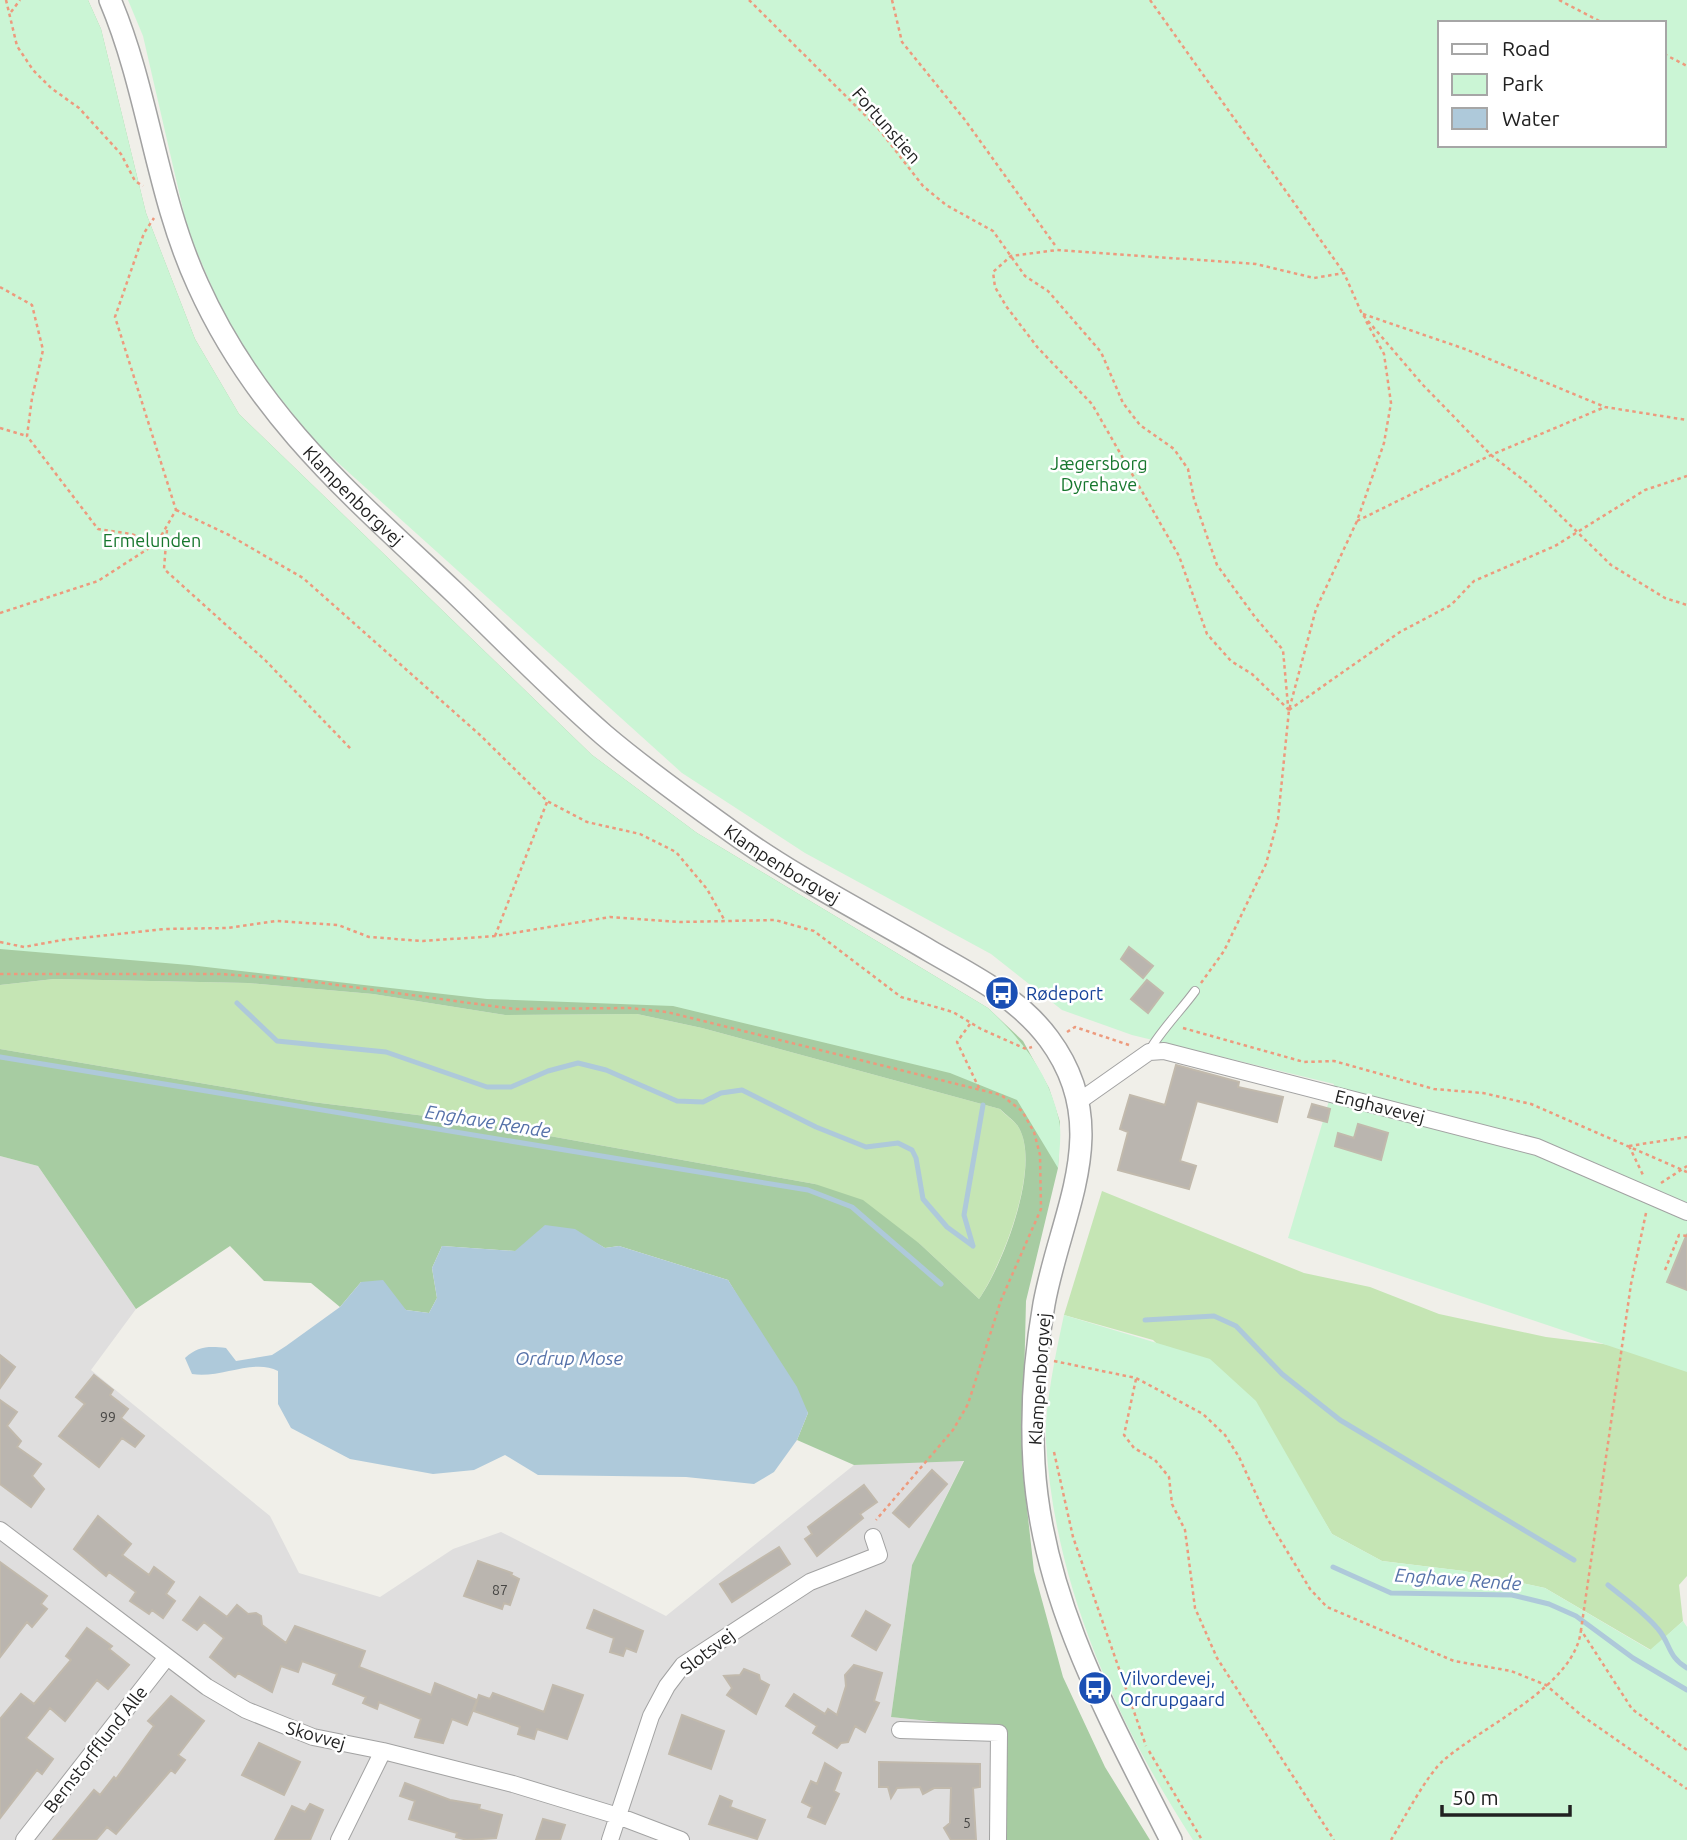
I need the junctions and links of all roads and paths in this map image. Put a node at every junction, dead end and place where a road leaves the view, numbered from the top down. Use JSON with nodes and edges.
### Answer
{"nodes":[{"id":1,"x":6,"y":0,"type":"edge"},
{"id":2,"x":20,"y":0,"type":"edge"},
{"id":3,"x":110,"y":0,"type":"edge"},
{"id":4,"x":749,"y":0,"type":"edge"},
{"id":5,"x":892,"y":0,"type":"edge"},
{"id":6,"x":1150,"y":0,"type":"edge"},
{"id":7,"x":1559,"y":0,"type":"edge"},
{"id":8,"x":11,"y":12,"type":"junction"},
{"id":9,"x":1599,"y":21,"type":"edge"},
{"id":10,"x":1666,"y":55,"type":"edge"},
{"id":11,"x":1687,"y":66,"type":"edge"},
{"id":12,"x":166,"y":202,"type":"junction"},
{"id":13,"x":1058,"y":250,"type":"junction"},
{"id":14,"x":1011,"y":256,"type":"junction"},
{"id":15,"x":1344,"y":273,"type":"junction"},
{"id":16,"x":0,"y":287,"type":"edge"},
{"id":17,"x":1362,"y":314,"type":"junction"},
{"id":18,"x":1605,"y":407,"type":"junction"},
{"id":19,"x":1687,"y":420,"type":"edge"},
{"id":20,"x":0,"y":428,"type":"edge"},
{"id":21,"x":27,"y":436,"type":"junction"},
{"id":22,"x":1491,"y":454,"type":"junction"},
{"id":23,"x":1687,"y":475,"type":"edge"},
{"id":24,"x":176,"y":510,"type":"junction"},
{"id":25,"x":1357,"y":521,"type":"junction"},
{"id":26,"x":167,"y":527,"type":"junction"},
{"id":27,"x":1576,"y":531,"type":"junction"},
{"id":28,"x":157,"y":543,"type":"junction"},
{"id":29,"x":1687,"y":605,"type":"edge"},
{"id":30,"x":0,"y":613,"type":"edge"},
{"id":31,"x":1289,"y":710,"type":"junction"},
{"id":32,"x":351,"y":748,"type":"dead end"},
{"id":33,"x":547,"y":801,"type":"junction"},
{"id":34,"x":725,"y":921,"type":"junction"},
{"id":35,"x":495,"y":936,"type":"junction"},
{"id":36,"x":0,"y":942,"type":"edge"},
{"id":37,"x":0,"y":974,"type":"edge"},
{"id":38,"x":1195,"y":991,"type":"joint"},
{"id":39,"x":971,"y":1023,"type":"junction"},
{"id":40,"x":1173,"y":1023,"type":"junction"},
{"id":41,"x":1051,"y":1041,"type":"junction"},
{"id":42,"x":1149,"y":1052,"type":"junction"},
{"id":43,"x":979,"y":1088,"type":"junction"},
{"id":44,"x":1077,"y":1102,"type":"junction"},
{"id":45,"x":1687,"y":1137,"type":"edge"},
{"id":46,"x":1629,"y":1146,"type":"junction"},
{"id":47,"x":1687,"y":1166,"type":"edge"},
{"id":48,"x":1679,"y":1169,"type":"junction"},
{"id":49,"x":1687,"y":1172,"type":"edge"},
{"id":50,"x":1652,"y":1186,"type":"junction"},
{"id":51,"x":1687,"y":1212,"type":"edge"},
{"id":52,"x":1687,"y":1236,"type":"edge"},
{"id":53,"x":1665,"y":1270,"type":"dead end"},
{"id":54,"x":1037,"y":1358,"type":"junction"},
{"id":55,"x":1136,"y":1378,"type":"junction"},
{"id":56,"x":1035,"y":1427,"type":"junction"},
{"id":57,"x":0,"y":1530,"type":"edge"},
{"id":58,"x":873,"y":1537,"type":"joint"},
{"id":59,"x":1581,"y":1629,"type":"junction"},
{"id":60,"x":167,"y":1657,"type":"junction"},
{"id":61,"x":1546,"y":1685,"type":"junction"},
{"id":62,"x":900,"y":1730,"type":"dead end"},
{"id":63,"x":1687,"y":1750,"type":"edge"},
{"id":64,"x":383,"y":1751,"type":"junction"},
{"id":65,"x":1687,"y":1789,"type":"edge"},
{"id":66,"x":618,"y":1816,"type":"junction"},
{"id":67,"x":24,"y":1840,"type":"edge"},
{"id":68,"x":339,"y":1840,"type":"edge"},
{"id":69,"x":610,"y":1840,"type":"edge"},
{"id":70,"x":681,"y":1840,"type":"edge"},
{"id":71,"x":998,"y":1840,"type":"edge"},
{"id":72,"x":1174,"y":1840,"type":"edge"},
{"id":73,"x":1202,"y":1840,"type":"edge"},
{"id":74,"x":1334,"y":1840,"type":"edge"},
{"id":75,"x":1391,"y":1840,"type":"edge"}],
"edges":[{"from":1,"to":8,"type":"path"},
{"from":2,"to":8,"type":"path"},
{"from":3,"to":12,"type":"street","name":"Klampenborgvej"},
{"from":4,"to":14,"type":"path","name":"Fortunstien"},
{"from":5,"to":13,"type":"path"},
{"from":6,"to":15,"type":"path"},
{"from":7,"to":9,"type":"path"},
{"from":8,"to":12,"type":"path"},
{"from":10,"to":11,"type":"path"},
{"from":12,"to":24,"type":"path"},
{"from":12,"to":41,"type":"street","name":"Klampenborgvej"},
{"from":13,"to":14,"type":"path"},
{"from":13,"to":15,"type":"path"},
{"from":14,"to":31,"type":"path","name":"Fortunstien"},
{"from":14,"to":31,"type":"path"},
{"from":15,"to":17,"type":"path"},
{"from":16,"to":21,"type":"path"},
{"from":17,"to":18,"type":"path"},
{"from":17,"to":22,"type":"path"},
{"from":17,"to":25,"type":"path"},
{"from":18,"to":19,"type":"path"},
{"from":18,"to":22,"type":"path"},
{"from":20,"to":21,"type":"path"},
{"from":21,"to":28,"type":"path"},
{"from":22,"to":25,"type":"path"},
{"from":22,"to":27,"type":"path"},
{"from":23,"to":27,"type":"path"},
{"from":24,"to":26,"type":"path"},
{"from":24,"to":33,"type":"path"},
{"from":25,"to":31,"type":"path"},
{"from":26,"to":28,"type":"path"},
{"from":26,"to":32,"type":"path"},
{"from":27,"to":29,"type":"path"},
{"from":27,"to":31,"type":"path"},
{"from":28,"to":30,"type":"path"},
{"from":31,"to":38,"type":"path"},
{"from":33,"to":34,"type":"path"},
{"from":33,"to":35,"type":"path"},
{"from":34,"to":35,"type":"path"},
{"from":34,"to":39,"type":"path"},
{"from":35,"to":36,"type":"path"},
{"from":37,"to":43,"type":"path"},
{"from":38,"to":40,"type":"lane"},
{"from":39,"to":41,"type":"path"},
{"from":39,"to":43,"type":"path"},
{"from":40,"to":42,"type":"lane"},
{"from":40,"to":46,"type":"path"},
{"from":41,"to":42,"type":"path"},
{"from":41,"to":44,"type":"street","name":"Klampenborgvej"},
{"from":42,"to":44,"type":"street"},
{"from":42,"to":50,"type":"street","name":"Enghavevej"},
{"from":43,"to":58,"type":"path"},
{"from":44,"to":54,"type":"street","name":"Klampenborgvej"},
{"from":45,"to":46,"type":"path"},
{"from":46,"to":48,"type":"path"},
{"from":46,"to":50,"type":"path"},
{"from":47,"to":48,"type":"path"},
{"from":48,"to":49,"type":"path"},
{"from":48,"to":50,"type":"path"},
{"from":50,"to":51,"type":"street","name":"Enghavevej"},
{"from":50,"to":59,"type":"path"},
{"from":52,"to":53,"type":"path"},
{"from":54,"to":55,"type":"path"},
{"from":54,"to":56,"type":"street","name":"Klampenborgvej"},
{"from":55,"to":61,"type":"path"},
{"from":55,"to":74,"type":"path"},
{"from":56,"to":72,"type":"street","name":"Klampenborgvej"},
{"from":56,"to":73,"type":"path"},
{"from":57,"to":60,"type":"street","name":"Skovvej"},
{"from":58,"to":66,"type":"street","name":"Slotsvej"},
{"from":59,"to":61,"type":"path"},
{"from":59,"to":63,"type":"path"},
{"from":60,"to":64,"type":"street","name":"Skovvej"},
{"from":60,"to":67,"type":"street","name":"Bernstorfflund Alle"},
{"from":61,"to":65,"type":"path"},
{"from":61,"to":75,"type":"path"},
{"from":62,"to":71,"type":"street"},
{"from":64,"to":66,"type":"street","name":"Skovvej"},
{"from":64,"to":68,"type":"street"},
{"from":66,"to":69,"type":"street","name":"Slotsvej"},
{"from":66,"to":70,"type":"street","name":"Skovvej"}]}
